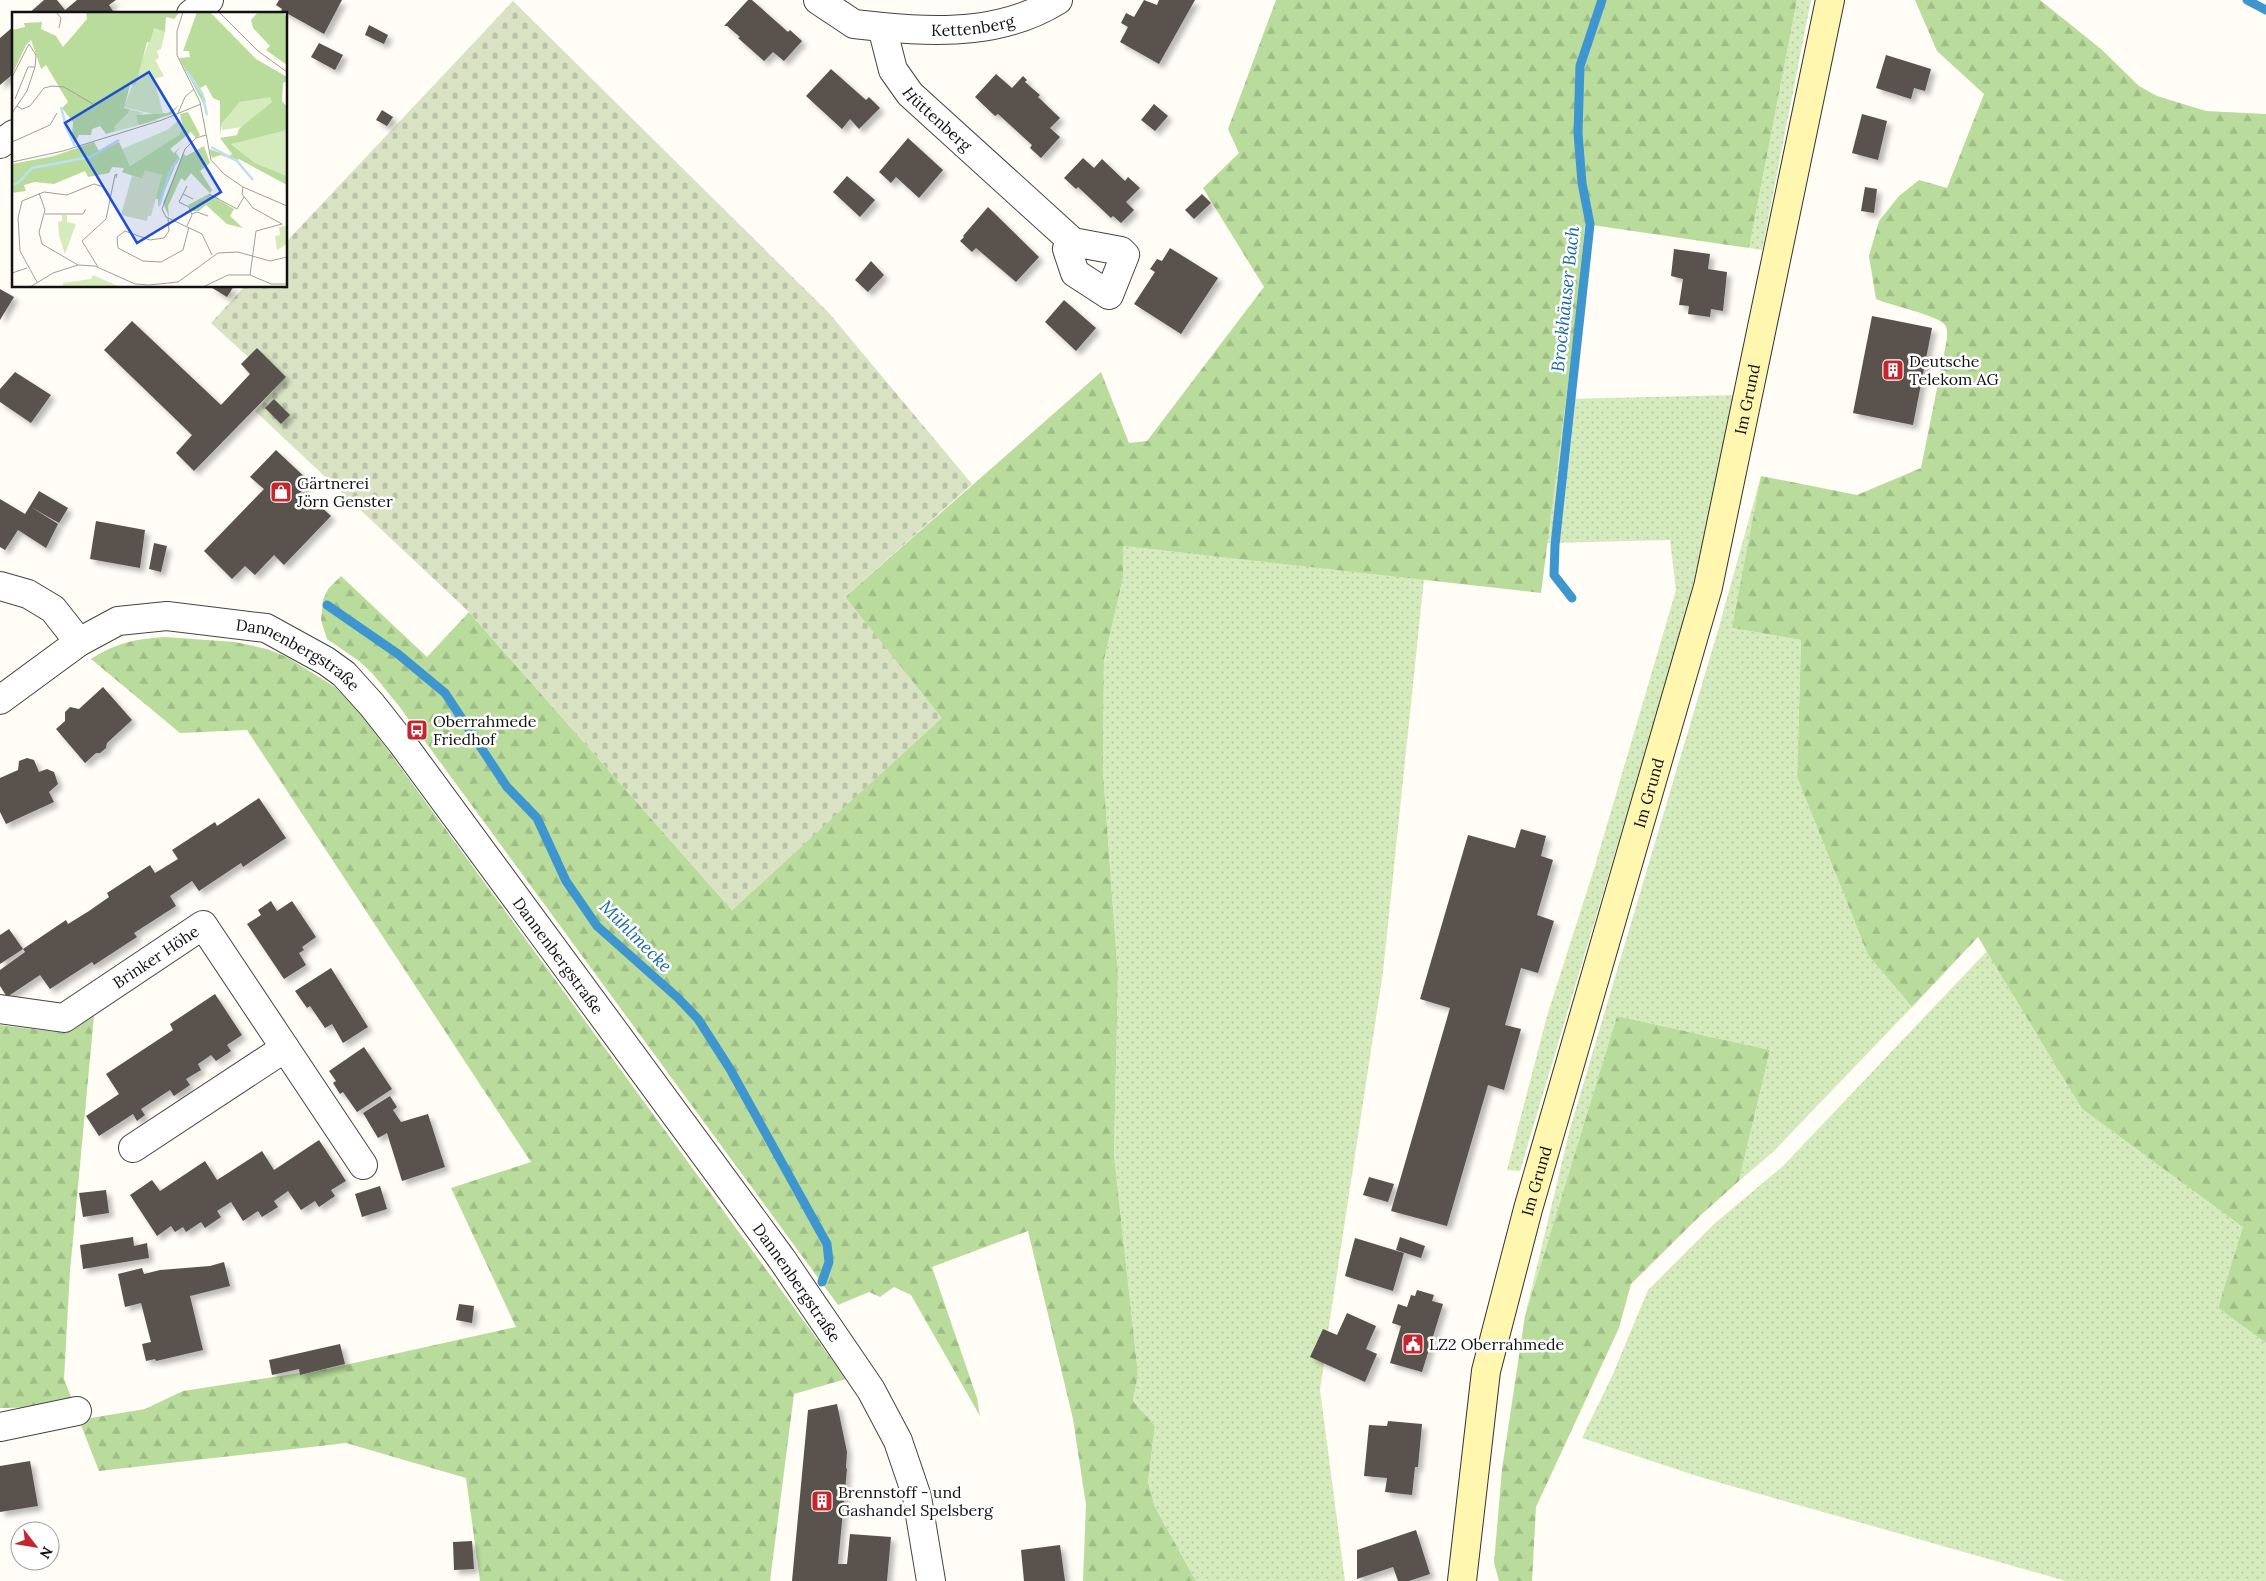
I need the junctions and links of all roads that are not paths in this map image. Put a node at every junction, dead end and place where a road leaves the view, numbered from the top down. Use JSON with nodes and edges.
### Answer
{"nodes":[{"id":1,"x":209,"y":0,"type":"edge"},
{"id":2,"x":818,"y":0,"type":"edge"},
{"id":3,"x":1058,"y":0,"type":"edge"},
{"id":4,"x":1830,"y":0,"type":"edge"},
{"id":5,"x":194,"y":12,"type":"edge"},
{"id":6,"x":882,"y":28,"type":"junction"},
{"id":7,"x":12,"y":135,"type":"edge"},
{"id":8,"x":0,"y":144,"type":"edge"},
{"id":9,"x":1073,"y":242,"type":"dead end"},
{"id":10,"x":0,"y":586,"type":"edge"},
{"id":11,"x":79,"y":642,"type":"junction"},
{"id":12,"x":0,"y":700,"type":"edge"},
{"id":13,"x":0,"y":1009,"type":"edge"},
{"id":14,"x":285,"y":1048,"type":"junction"},
{"id":15,"x":133,"y":1148,"type":"dead end"},
{"id":16,"x":363,"y":1165,"type":"dead end"},
{"id":17,"x":77,"y":1411,"type":"dead end"},
{"id":18,"x":0,"y":1427,"type":"edge"},
{"id":19,"x":931,"y":1581,"type":"edge"},
{"id":20,"x":1462,"y":1581,"type":"edge"}],
"edges":[{"from":1,"to":5,"type":"street"},
{"from":2,"to":6,"type":"street"},
{"from":3,"to":6,"type":"street","name":"Kettenberg"},
{"from":4,"to":20,"type":"main road","name":"Im Grund"},
{"from":6,"to":9,"type":"street","name":"Hüttenberg"},
{"from":7,"to":8,"type":"street"},
{"from":10,"to":11,"type":"street"},
{"from":11,"to":12,"type":"street","name":"Dannenbergstraße"},
{"from":11,"to":19,"type":"street","name":"Dannenbergstraße"},
{"from":13,"to":14,"type":"street","name":"Brinker Höhe"},
{"from":14,"to":15,"type":"street"},
{"from":14,"to":16,"type":"street","name":"Brinker Höhe"},
{"from":17,"to":18,"type":"street"}]}
